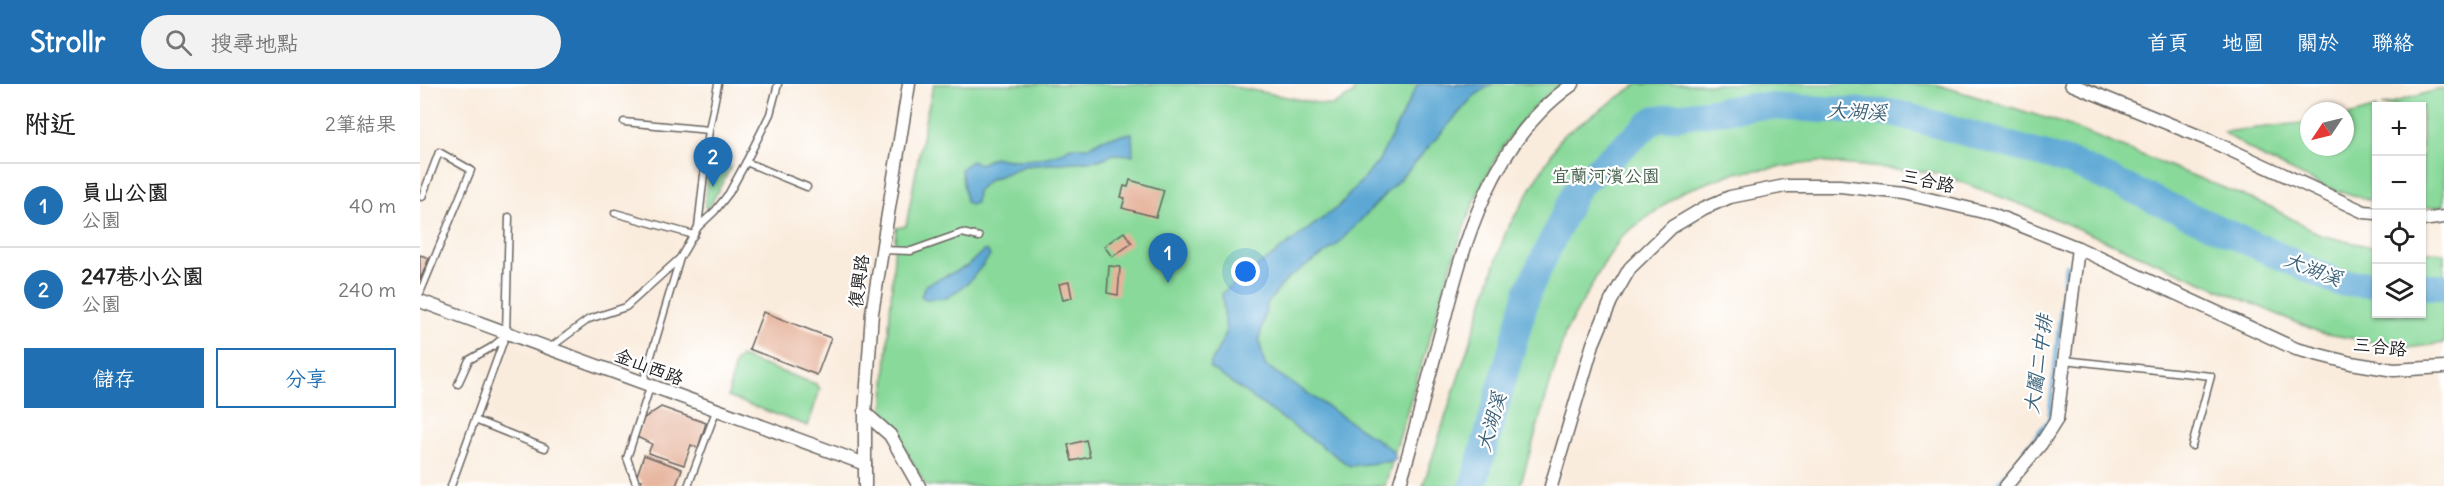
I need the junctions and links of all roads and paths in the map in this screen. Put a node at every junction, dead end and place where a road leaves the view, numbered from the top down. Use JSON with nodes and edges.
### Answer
{"nodes":[{"id":1,"x":718,"y":84,"type":"edge"},
{"id":2,"x":778,"y":84,"type":"edge"},
{"id":3,"x":909,"y":84,"type":"edge"},
{"id":4,"x":1573,"y":84,"type":"edge"},
{"id":5,"x":2071,"y":84,"type":"edge"},
{"id":6,"x":624,"y":122,"type":"dead end"},
{"id":7,"x":709,"y":130,"type":"junction"},
{"id":8,"x":746,"y":162,"type":"junction"},
{"id":9,"x":807,"y":187,"type":"dead end"},
{"id":10,"x":422,"y":197,"type":"dead end"},
{"id":11,"x":615,"y":213,"type":"dead end"},
{"id":12,"x":2372,"y":213,"type":"edge"},
{"id":13,"x":509,"y":217,"type":"dead end"},
{"id":14,"x":2444,"y":218,"type":"edge"},
{"id":15,"x":2426,"y":219,"type":"edge"},
{"id":16,"x":698,"y":227,"type":"junction"},
{"id":17,"x":694,"y":235,"type":"junction"},
{"id":18,"x":979,"y":237,"type":"dead end"},
{"id":19,"x":2078,"y":248,"type":"junction"},
{"id":20,"x":881,"y":250,"type":"junction"},
{"id":21,"x":680,"y":258,"type":"junction"},
{"id":22,"x":420,"y":293,"type":"edge"},
{"id":23,"x":420,"y":301,"type":"edge"},
{"id":24,"x":506,"y":334,"type":"junction"},
{"id":25,"x":548,"y":350,"type":"junction"},
{"id":26,"x":2064,"y":360,"type":"junction"},
{"id":27,"x":2444,"y":367,"type":"edge"},
{"id":28,"x":458,"y":384,"type":"dead end"},
{"id":29,"x":646,"y":385,"type":"junction"},
{"id":30,"x":716,"y":411,"type":"junction"},
{"id":31,"x":865,"y":413,"type":"junction"},
{"id":32,"x":475,"y":420,"type":"junction"},
{"id":33,"x":2192,"y":446,"type":"dead end"},
{"id":34,"x":545,"y":448,"type":"dead end"},
{"id":35,"x":865,"y":464,"type":"junction"},
{"id":36,"x":452,"y":486,"type":"edge"},
{"id":37,"x":637,"y":486,"type":"edge"},
{"id":38,"x":688,"y":486,"type":"edge"},
{"id":39,"x":865,"y":486,"type":"edge"},
{"id":40,"x":919,"y":486,"type":"edge"},
{"id":41,"x":1400,"y":486,"type":"edge"},
{"id":42,"x":1551,"y":486,"type":"edge"},
{"id":43,"x":2006,"y":486,"type":"edge"}],
"edges":[{"from":1,"to":7,"type":"lane"},
{"from":2,"to":8,"type":"lane"},
{"from":3,"to":20,"type":"street","name":"復興路"},
{"from":4,"to":41,"type":"street"},
{"from":5,"to":12,"type":"street"},
{"from":6,"to":7,"type":"lane"},
{"from":7,"to":16,"type":"lane"},
{"from":8,"to":9,"type":"lane"},
{"from":8,"to":16,"type":"lane"},
{"from":10,"to":22,"type":"lane"},
{"from":11,"to":17,"type":"lane"},
{"from":13,"to":24,"type":"lane"},
{"from":14,"to":15,"type":"street"},
{"from":16,"to":17,"type":"lane"},
{"from":17,"to":21,"type":"lane"},
{"from":18,"to":20,"type":"lane"},
{"from":19,"to":26,"type":"street"},
{"from":19,"to":27,"type":"street","name":"三合路"},
{"from":19,"to":42,"type":"street","name":"三合路"},
{"from":20,"to":31,"type":"street","name":"復興路"},
{"from":21,"to":25,"type":"lane"},
{"from":21,"to":29,"type":"lane"},
{"from":23,"to":24,"type":"street","name":"金山西路"},
{"from":24,"to":25,"type":"street","name":"金山西路"},
{"from":24,"to":28,"type":"lane"},
{"from":24,"to":32,"type":"lane"},
{"from":25,"to":29,"type":"street","name":"金山西路"},
{"from":26,"to":33,"type":"lane"},
{"from":26,"to":43,"type":"street"},
{"from":29,"to":30,"type":"street","name":"金山西路"},
{"from":29,"to":37,"type":"lane"},
{"from":30,"to":35,"type":"street","name":"金山西路"},
{"from":30,"to":38,"type":"lane"},
{"from":31,"to":35,"type":"street","name":"復興路"},
{"from":31,"to":40,"type":"street"},
{"from":32,"to":34,"type":"lane"},
{"from":32,"to":36,"type":"lane"},
{"from":35,"to":39,"type":"street","name":"復興路"}]}
